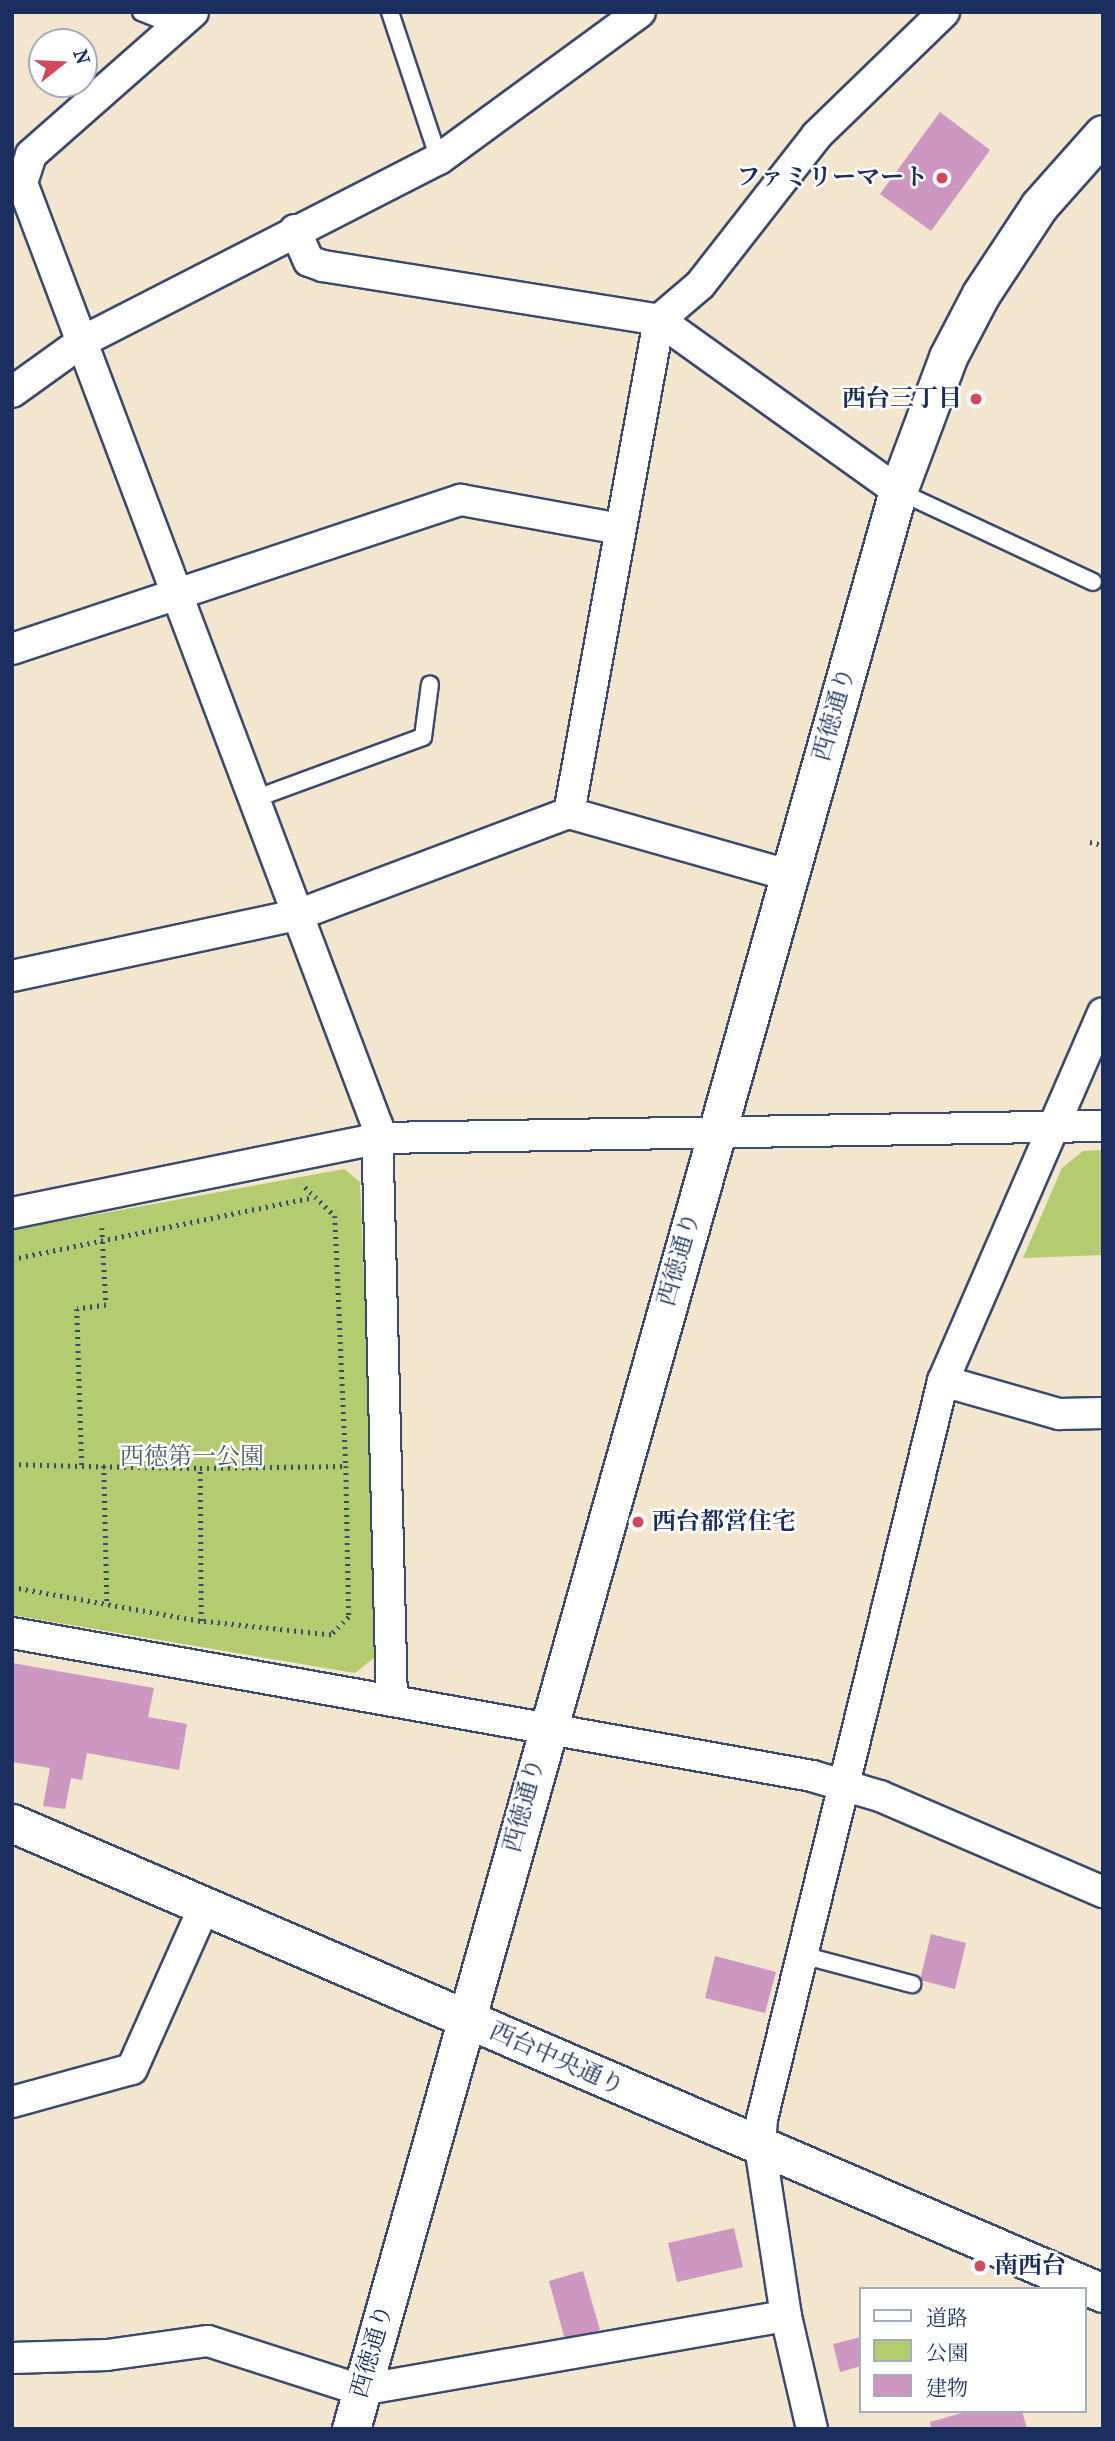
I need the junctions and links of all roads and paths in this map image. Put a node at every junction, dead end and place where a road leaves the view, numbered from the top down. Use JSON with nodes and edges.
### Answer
{"nodes":[{"id":1,"x":141,"y":12,"type":"edge"},
{"id":2,"x":390,"y":12,"type":"edge"},
{"id":3,"x":640,"y":12,"type":"edge"},
{"id":4,"x":944,"y":12,"type":"edge"},
{"id":5,"x":184,"y":19,"type":"edge"},
{"id":6,"x":1103,"y":134,"type":"edge"},
{"id":7,"x":439,"y":159,"type":"junction"},
{"id":8,"x":19,"y":203,"type":"edge"},
{"id":9,"x":295,"y":230,"type":"junction"},
{"id":10,"x":659,"y":320,"type":"junction"},
{"id":11,"x":83,"y":341,"type":"junction"},
{"id":12,"x":12,"y":392,"type":"edge"},
{"id":13,"x":898,"y":491,"type":"junction"},
{"id":14,"x":620,"y":529,"type":"junction"},
{"id":15,"x":1093,"y":582,"type":"dead end"},
{"id":16,"x":181,"y":594,"type":"junction"},
{"id":17,"x":12,"y":649,"type":"edge"},
{"id":18,"x":430,"y":684,"type":"dead end"},
{"id":19,"x":257,"y":799,"type":"junction"},
{"id":20,"x":569,"y":813,"type":"junction"},
{"id":21,"x":1090,"y":842,"type":"dead end"},
{"id":22,"x":1103,"y":845,"type":"edge"},
{"id":23,"x":788,"y":875,"type":"junction"},
{"id":24,"x":300,"y":914,"type":"junction"},
{"id":25,"x":12,"y":976,"type":"edge"},
{"id":26,"x":1103,"y":1013,"type":"edge"},
{"id":27,"x":1103,"y":1126,"type":"edge"},
{"id":28,"x":1054,"y":1127,"type":"junction"},
{"id":29,"x":715,"y":1134,"type":"junction"},
{"id":30,"x":379,"y":1138,"type":"junction"},
{"id":31,"x":296,"y":1154,"type":"junction"},
{"id":32,"x":313,"y":1197,"type":"junction"},
{"id":33,"x":12,"y":1213,"type":"edge"},
{"id":34,"x":104,"y":1239,"type":"junction"},
{"id":35,"x":12,"y":1259,"type":"edge"},
{"id":36,"x":943,"y":1381,"type":"junction"},
{"id":37,"x":1103,"y":1413,"type":"edge"},
{"id":38,"x":12,"y":1464,"type":"edge"},
{"id":39,"x":82,"y":1466,"type":"junction"},
{"id":40,"x":104,"y":1466,"type":"junction"},
{"id":41,"x":346,"y":1466,"type":"junction"},
{"id":42,"x":200,"y":1468,"type":"junction"},
{"id":43,"x":12,"y":1587,"type":"edge"},
{"id":44,"x":107,"y":1603,"type":"junction"},
{"id":45,"x":201,"y":1621,"type":"junction"},
{"id":46,"x":12,"y":1633,"type":"edge"},
{"id":47,"x":392,"y":1700,"type":"junction"},
{"id":48,"x":545,"y":1726,"type":"junction"},
{"id":49,"x":842,"y":1784,"type":"junction"},
{"id":50,"x":12,"y":1823,"type":"edge"},
{"id":51,"x":1103,"y":1892,"type":"edge"},
{"id":52,"x":205,"y":1905,"type":"junction"},
{"id":53,"x":802,"y":1955,"type":"junction"},
{"id":54,"x":912,"y":1984,"type":"dead end"},
{"id":55,"x":467,"y":2019,"type":"junction"},
{"id":56,"x":12,"y":2102,"type":"edge"},
{"id":57,"x":760,"y":2147,"type":"junction"},
{"id":58,"x":1103,"y":2293,"type":"edge"},
{"id":59,"x":786,"y":2316,"type":"junction"},
{"id":60,"x":12,"y":2358,"type":"edge"},
{"id":61,"x":361,"y":2389,"type":"junction"},
{"id":62,"x":351,"y":2429,"type":"edge"},
{"id":63,"x":812,"y":2429,"type":"edge"}],
"edges":[{"from":1,"to":5,"type":"lane"},
{"from":2,"to":7,"type":"lane"},
{"from":3,"to":7,"type":"street"},
{"from":4,"to":10,"type":"street"},
{"from":5,"to":8,"type":"street"},
{"from":6,"to":13,"type":"street","name":"西徳通り"},
{"from":7,"to":9,"type":"street"},
{"from":8,"to":11,"type":"street"},
{"from":9,"to":10,"type":"street"},
{"from":9,"to":11,"type":"street"},
{"from":10,"to":13,"type":"street"},
{"from":10,"to":14,"type":"street"},
{"from":11,"to":12,"type":"street"},
{"from":11,"to":16,"type":"street"},
{"from":13,"to":15,"type":"lane"},
{"from":13,"to":23,"type":"street","name":"西徳通り"},
{"from":14,"to":16,"type":"street"},
{"from":14,"to":20,"type":"street"},
{"from":16,"to":17,"type":"street"},
{"from":16,"to":19,"type":"street"},
{"from":18,"to":19,"type":"lane"},
{"from":19,"to":24,"type":"street"},
{"from":20,"to":23,"type":"street"},
{"from":20,"to":24,"type":"street"},
{"from":21,"to":22,"type":"path"},
{"from":23,"to":29,"type":"street","name":"西徳通り"},
{"from":24,"to":25,"type":"street"},
{"from":24,"to":30,"type":"street"},
{"from":26,"to":28,"type":"street"},
{"from":27,"to":28,"type":"street"},
{"from":28,"to":29,"type":"street"},
{"from":28,"to":36,"type":"street"},
{"from":29,"to":30,"type":"street"},
{"from":29,"to":48,"type":"street","name":"西徳通り"},
{"from":30,"to":31,"type":"street"},
{"from":30,"to":47,"type":"street"},
{"from":31,"to":32,"type":"path"},
{"from":31,"to":33,"type":"street"},
{"from":32,"to":34,"type":"path"},
{"from":32,"to":41,"type":"path"},
{"from":34,"to":35,"type":"path"},
{"from":34,"to":39,"type":"path"},
{"from":36,"to":37,"type":"street"},
{"from":36,"to":49,"type":"street"},
{"from":38,"to":39,"type":"path"},
{"from":39,"to":40,"type":"path"},
{"from":40,"to":42,"type":"path"},
{"from":40,"to":44,"type":"path"},
{"from":41,"to":42,"type":"path"},
{"from":41,"to":45,"type":"path"},
{"from":42,"to":45,"type":"path"},
{"from":43,"to":44,"type":"path"},
{"from":44,"to":45,"type":"path"},
{"from":46,"to":47,"type":"street"},
{"from":47,"to":48,"type":"street"},
{"from":48,"to":49,"type":"street"},
{"from":48,"to":55,"type":"street","name":"西徳通り"},
{"from":49,"to":51,"type":"street"},
{"from":49,"to":53,"type":"street"},
{"from":50,"to":52,"type":"street","name":"西台中央通り"},
{"from":52,"to":55,"type":"street","name":"西台中央通り"},
{"from":52,"to":56,"type":"street"},
{"from":53,"to":54,"type":"lane"},
{"from":53,"to":57,"type":"street"},
{"from":55,"to":57,"type":"street","name":"西台中央通り"},
{"from":55,"to":61,"type":"street","name":"西徳通り"},
{"from":57,"to":58,"type":"street","name":"西台中央通り"},
{"from":57,"to":59,"type":"street"},
{"from":59,"to":61,"type":"street"},
{"from":59,"to":63,"type":"street"},
{"from":60,"to":61,"type":"street"},
{"from":61,"to":62,"type":"street","name":"西徳通り"}]}
